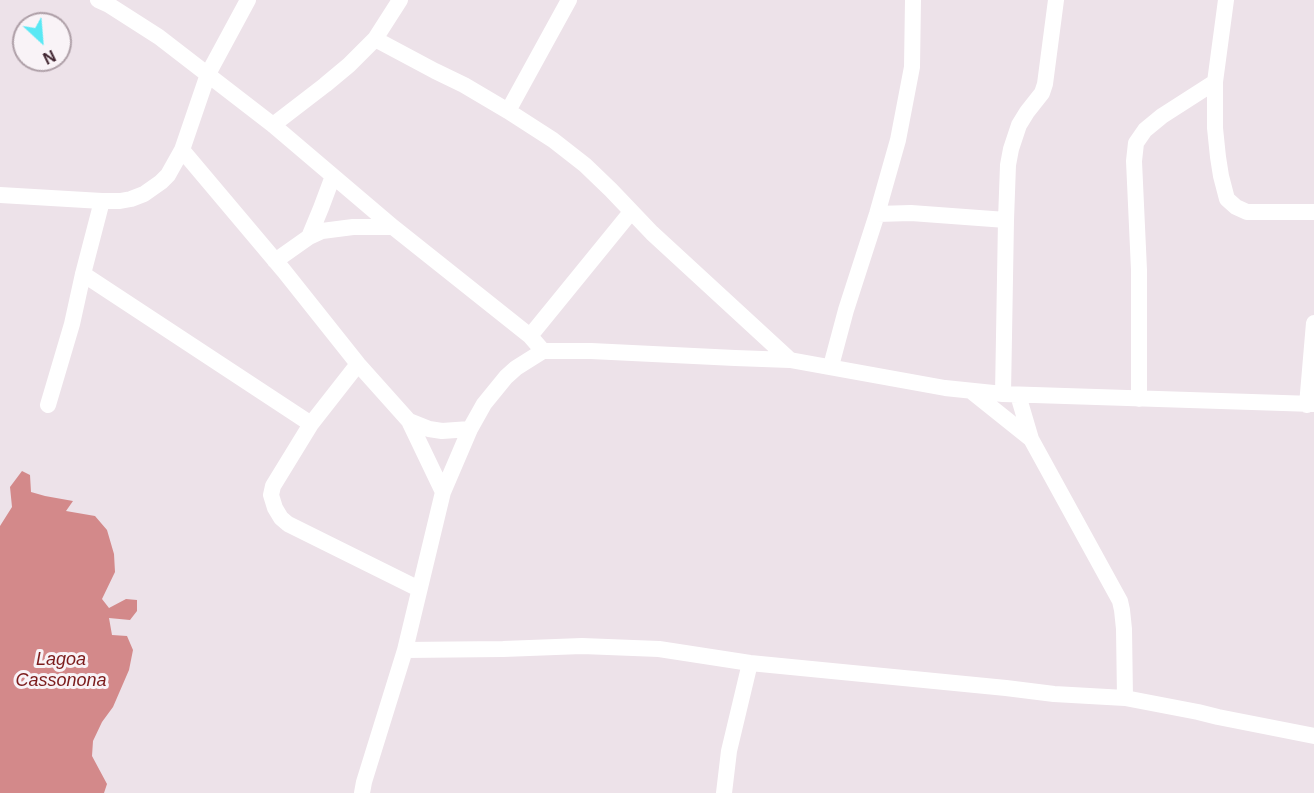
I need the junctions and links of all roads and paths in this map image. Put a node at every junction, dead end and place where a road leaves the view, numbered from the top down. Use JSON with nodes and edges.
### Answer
{"nodes":[{"id":1,"x":249,"y":0,"type":"edge"},
{"id":2,"x":400,"y":0,"type":"edge"},
{"id":3,"x":569,"y":0,"type":"edge"},
{"id":4,"x":913,"y":0,"type":"edge"},
{"id":5,"x":1056,"y":0,"type":"edge"},
{"id":6,"x":1226,"y":0,"type":"edge"},
{"id":7,"x":105,"y":2,"type":"edge"},
{"id":8,"x":375,"y":39,"type":"junction"},
{"id":9,"x":208,"y":74,"type":"junction"},
{"id":10,"x":1215,"y":82,"type":"junction"},
{"id":11,"x":508,"y":111,"type":"junction"},
{"id":12,"x":273,"y":125,"type":"junction"},
{"id":13,"x":182,"y":150,"type":"junction"},
{"id":14,"x":333,"y":176,"type":"junction"},
{"id":15,"x":0,"y":195,"type":"edge"},
{"id":16,"x":102,"y":201,"type":"junction"},
{"id":17,"x":631,"y":212,"type":"junction"},
{"id":18,"x":1314,"y":212,"type":"edge"},
{"id":19,"x":878,"y":214,"type":"junction"},
{"id":20,"x":1006,"y":220,"type":"junction"},
{"id":21,"x":393,"y":227,"type":"junction"},
{"id":22,"x":309,"y":237,"type":"junction"},
{"id":23,"x":275,"y":261,"type":"junction"},
{"id":24,"x":83,"y":274,"type":"junction"},
{"id":25,"x":1314,"y":322,"type":"edge"},
{"id":26,"x":530,"y":336,"type":"junction"},
{"id":27,"x":543,"y":351,"type":"junction"},
{"id":28,"x":790,"y":360,"type":"junction"},
{"id":29,"x":358,"y":364,"type":"junction"},
{"id":30,"x":831,"y":366,"type":"junction"},
{"id":31,"x":971,"y":391,"type":"junction"},
{"id":32,"x":1010,"y":395,"type":"junction"},
{"id":33,"x":1139,"y":399,"type":"junction"},
{"id":34,"x":1311,"y":404,"type":"edge"},
{"id":35,"x":48,"y":405,"type":"dead end"},
{"id":36,"x":409,"y":421,"type":"junction"},
{"id":37,"x":310,"y":424,"type":"junction"},
{"id":38,"x":471,"y":429,"type":"junction"},
{"id":39,"x":1031,"y":439,"type":"junction"},
{"id":40,"x":443,"y":492,"type":"junction"},
{"id":41,"x":419,"y":589,"type":"junction"},
{"id":42,"x":405,"y":650,"type":"junction"},
{"id":43,"x":750,"y":663,"type":"junction"},
{"id":44,"x":1125,"y":698,"type":"junction"},
{"id":45,"x":1314,"y":736,"type":"edge"},
{"id":46,"x":362,"y":793,"type":"edge"},
{"id":47,"x":724,"y":793,"type":"edge"}],
"edges":[{"from":1,"to":9,"type":"street"},
{"from":2,"to":8,"type":"street"},
{"from":3,"to":11,"type":"street"},
{"from":4,"to":19,"type":"street"},
{"from":5,"to":20,"type":"street"},
{"from":6,"to":10,"type":"street"},
{"from":7,"to":9,"type":"street"},
{"from":8,"to":11,"type":"street"},
{"from":8,"to":12,"type":"street"},
{"from":9,"to":12,"type":"street"},
{"from":9,"to":13,"type":"street"},
{"from":10,"to":18,"type":"street"},
{"from":10,"to":33,"type":"street"},
{"from":11,"to":17,"type":"street"},
{"from":12,"to":14,"type":"street"},
{"from":13,"to":16,"type":"street"},
{"from":13,"to":23,"type":"street"},
{"from":14,"to":21,"type":"street"},
{"from":14,"to":22,"type":"street"},
{"from":15,"to":16,"type":"street"},
{"from":16,"to":24,"type":"street"},
{"from":17,"to":26,"type":"street"},
{"from":17,"to":28,"type":"street"},
{"from":19,"to":20,"type":"street"},
{"from":19,"to":30,"type":"street"},
{"from":20,"to":32,"type":"street"},
{"from":21,"to":22,"type":"street"},
{"from":21,"to":26,"type":"street"},
{"from":22,"to":23,"type":"street"},
{"from":23,"to":29,"type":"street"},
{"from":24,"to":35,"type":"street"},
{"from":24,"to":37,"type":"street"},
{"from":25,"to":34,"type":"street"},
{"from":26,"to":27,"type":"street"},
{"from":27,"to":28,"type":"street"},
{"from":27,"to":38,"type":"street"},
{"from":28,"to":30,"type":"street"},
{"from":29,"to":36,"type":"street"},
{"from":29,"to":37,"type":"street"},
{"from":30,"to":31,"type":"street"},
{"from":31,"to":32,"type":"street"},
{"from":31,"to":39,"type":"street"},
{"from":32,"to":33,"type":"street"},
{"from":32,"to":39,"type":"street"},
{"from":33,"to":34,"type":"street"},
{"from":36,"to":38,"type":"street"},
{"from":36,"to":40,"type":"street"},
{"from":37,"to":41,"type":"street"},
{"from":38,"to":40,"type":"street"},
{"from":39,"to":44,"type":"street"},
{"from":40,"to":41,"type":"street"},
{"from":41,"to":42,"type":"street"},
{"from":42,"to":43,"type":"street"},
{"from":42,"to":46,"type":"street"},
{"from":43,"to":44,"type":"street"},
{"from":43,"to":47,"type":"street"},
{"from":44,"to":45,"type":"street"}]}
